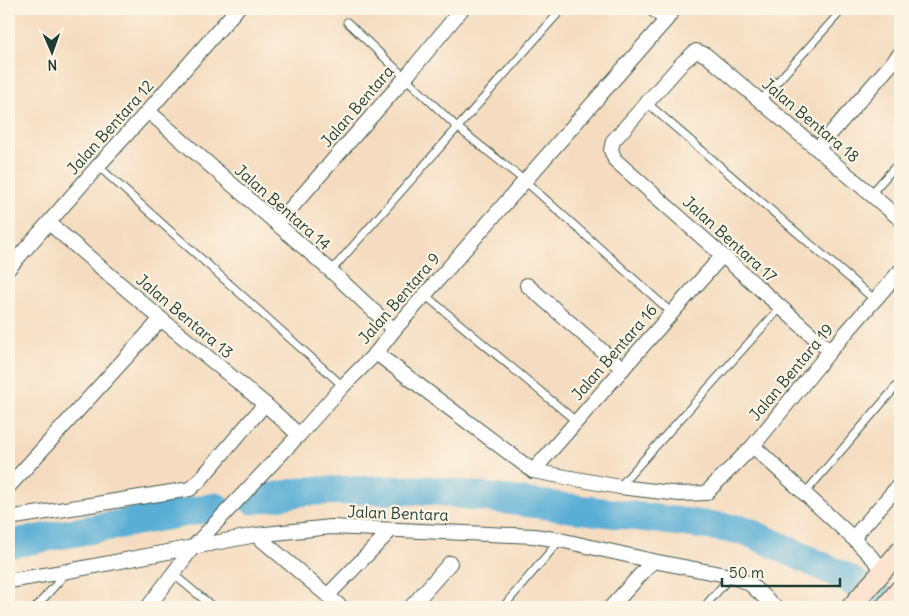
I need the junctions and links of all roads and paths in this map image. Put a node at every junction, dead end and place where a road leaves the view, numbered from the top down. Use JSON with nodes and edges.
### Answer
{"nodes":[{"id":1,"x":237,"y":9,"type":"edge"},
{"id":2,"x":462,"y":9,"type":"edge"},
{"id":3,"x":562,"y":9,"type":"edge"},
{"id":4,"x":653,"y":9,"type":"edge"},
{"id":5,"x":842,"y":9,"type":"edge"},
{"id":6,"x":670,"y":14,"type":"edge"},
{"id":7,"x":347,"y":22,"type":"dead end"},
{"id":8,"x":900,"y":54,"type":"edge"},
{"id":9,"x":406,"y":77,"type":"junction"},
{"id":10,"x":761,"y":100,"type":"junction"},
{"id":11,"x":647,"y":103,"type":"junction"},
{"id":12,"x":148,"y":111,"type":"junction"},
{"id":13,"x":457,"y":127,"type":"junction"},
{"id":14,"x":818,"y":148,"type":"junction"},
{"id":15,"x":900,"y":161,"type":"edge"},
{"id":16,"x":98,"y":166,"type":"junction"},
{"id":17,"x":525,"y":181,"type":"junction"},
{"id":18,"x":871,"y":194,"type":"junction"},
{"id":19,"x":900,"y":219,"type":"edge"},
{"id":20,"x":49,"y":223,"type":"junction"},
{"id":21,"x":277,"y":224,"type":"junction"},
{"id":22,"x":722,"y":256,"type":"junction"},
{"id":23,"x":9,"y":268,"type":"edge"},
{"id":24,"x":331,"y":271,"type":"junction"},
{"id":25,"x":900,"y":271,"type":"edge"},
{"id":26,"x":527,"y":285,"type":"dead end"},
{"id":27,"x":425,"y":295,"type":"junction"},
{"id":28,"x":875,"y":300,"type":"junction"},
{"id":29,"x":780,"y":308,"type":"junction"},
{"id":30,"x":672,"y":313,"type":"junction"},
{"id":31,"x":161,"y":319,"type":"junction"},
{"id":32,"x":394,"y":330,"type":"junction"},
{"id":33,"x":830,"y":352,"type":"junction"},
{"id":34,"x":376,"y":353,"type":"junction"},
{"id":35,"x":623,"y":369,"type":"junction"},
{"id":36,"x":900,"y":382,"type":"edge"},
{"id":37,"x":343,"y":386,"type":"junction"},
{"id":38,"x":264,"y":404,"type":"junction"},
{"id":39,"x":577,"y":422,"type":"junction"},
{"id":40,"x":299,"y":435,"type":"junction"},
{"id":41,"x":753,"y":446,"type":"junction"},
{"id":42,"x":534,"y":471,"type":"junction"},
{"id":43,"x":900,"y":484,"type":"edge"},
{"id":44,"x":9,"y":486,"type":"edge"},
{"id":45,"x":620,"y":486,"type":"junction"},
{"id":46,"x":805,"y":493,"type":"junction"},
{"id":47,"x":9,"y":518,"type":"edge"},
{"id":48,"x":391,"y":530,"type":"junction"},
{"id":49,"x":256,"y":535,"type":"junction"},
{"id":50,"x":853,"y":538,"type":"junction"},
{"id":51,"x":560,"y":540,"type":"junction"},
{"id":52,"x":193,"y":547,"type":"junction"},
{"id":53,"x":900,"y":552,"type":"edge"},
{"id":54,"x":653,"y":561,"type":"junction"},
{"id":55,"x":450,"y":563,"type":"dead end"},
{"id":56,"x":884,"y":570,"type":"junction"},
{"id":57,"x":68,"y":571,"type":"junction"},
{"id":58,"x":173,"y":574,"type":"junction"},
{"id":59,"x":731,"y":576,"type":"junction"},
{"id":60,"x":9,"y":580,"type":"edge"},
{"id":61,"x":900,"y":589,"type":"edge"},
{"id":62,"x":328,"y":595,"type":"junction"},
{"id":63,"x":36,"y":607,"type":"edge"},
{"id":64,"x":148,"y":607,"type":"edge"},
{"id":65,"x":213,"y":607,"type":"edge"},
{"id":66,"x":341,"y":607,"type":"edge"},
{"id":67,"x":411,"y":607,"type":"edge"},
{"id":68,"x":503,"y":607,"type":"edge"},
{"id":69,"x":611,"y":607,"type":"edge"},
{"id":70,"x":704,"y":607,"type":"edge"},
{"id":71,"x":775,"y":607,"type":"edge"},
{"id":72,"x":851,"y":607,"type":"edge"},
{"id":73,"x":885,"y":607,"type":"edge"}],
"edges":[{"from":1,"to":12,"type":"street","name":"Jalan Bentara 12"},
{"from":2,"to":9,"type":"street","name":"Jalan Bentara"},
{"from":3,"to":13,"type":"lane"},
{"from":4,"to":6,"type":"street"},
{"from":5,"to":10,"type":"lane"},
{"from":6,"to":17,"type":"street","name":"Jalan Bentara 9"},
{"from":7,"to":9,"type":"lane"},
{"from":8,"to":14,"type":"street"},
{"from":9,"to":13,"type":"lane"},
{"from":9,"to":21,"type":"street","name":"Jalan Bentara"},
{"from":10,"to":11,"type":"street","name":"Jalan Bentara 18"},
{"from":10,"to":14,"type":"street","name":"Jalan Bentara 18"},
{"from":11,"to":22,"type":"street","name":"Jalan Bentara 17"},
{"from":11,"to":28,"type":"lane"},
{"from":12,"to":16,"type":"street","name":"Jalan Bentara 12"},
{"from":12,"to":21,"type":"street","name":"Jalan Bentara 14"},
{"from":13,"to":17,"type":"lane"},
{"from":13,"to":24,"type":"lane"},
{"from":14,"to":18,"type":"street","name":"Jalan Bentara 18"},
{"from":15,"to":18,"type":"lane"},
{"from":16,"to":20,"type":"street","name":"Jalan Bentara 12"},
{"from":16,"to":37,"type":"lane"},
{"from":17,"to":27,"type":"street","name":"Jalan Bentara 9"},
{"from":17,"to":30,"type":"lane"},
{"from":18,"to":19,"type":"street","name":"Jalan Bentara 18"},
{"from":20,"to":23,"type":"street","name":"Jalan Bentara 12"},
{"from":20,"to":31,"type":"street","name":"Jalan Bentara 13"},
{"from":21,"to":24,"type":"street","name":"Jalan Bentara 14"},
{"from":22,"to":29,"type":"street","name":"Jalan Bentara 17"},
{"from":22,"to":30,"type":"street","name":"Jalan Bentara 16"},
{"from":24,"to":32,"type":"street","name":"Jalan Bentara 14"},
{"from":25,"to":28,"type":"street","name":"Jalan Bentara 19"},
{"from":26,"to":35,"type":"street"},
{"from":27,"to":32,"type":"street","name":"Jalan Bentara 9"},
{"from":27,"to":39,"type":"lane"},
{"from":28,"to":33,"type":"street","name":"Jalan Bentara 19"},
{"from":29,"to":33,"type":"street","name":"Jalan Bentara 17"},
{"from":29,"to":45,"type":"lane"},
{"from":30,"to":35,"type":"street","name":"Jalan Bentara 16"},
{"from":31,"to":38,"type":"street","name":"Jalan Bentara 13"},
{"from":31,"to":44,"type":"street"},
{"from":32,"to":34,"type":"street","name":"Jalan Bentara 9"},
{"from":33,"to":41,"type":"street","name":"Jalan Bentara 19"},
{"from":34,"to":37,"type":"street","name":"Jalan Bentara 9"},
{"from":34,"to":42,"type":"street"},
{"from":35,"to":39,"type":"street","name":"Jalan Bentara 16"},
{"from":36,"to":46,"type":"lane"},
{"from":37,"to":40,"type":"street","name":"Jalan Bentara 9"},
{"from":38,"to":40,"type":"street","name":"Jalan Bentara 13"},
{"from":38,"to":47,"type":"street"},
{"from":39,"to":42,"type":"street","name":"Jalan Bentara 16"},
{"from":40,"to":52,"type":"street","name":"Jalan Bentara 9"},
{"from":41,"to":45,"type":"street","name":"Jalan Bentara 19"},
{"from":41,"to":46,"type":"street"},
{"from":42,"to":45,"type":"street"},
{"from":43,"to":50,"type":"street"},
{"from":46,"to":50,"type":"street"},
{"from":48,"to":49,"type":"street","name":"Jalan Bentara"},
{"from":48,"to":51,"type":"street","name":"Jalan Bentara"},
{"from":48,"to":62,"type":"street"},
{"from":49,"to":52,"type":"street","name":"Jalan Bentara"},
{"from":49,"to":62,"type":"street"},
{"from":50,"to":56,"type":"street"},
{"from":51,"to":54,"type":"street","name":"Jalan Bentara"},
{"from":51,"to":68,"type":"lane"},
{"from":52,"to":57,"type":"street","name":"Jalan Bentara"},
{"from":52,"to":58,"type":"street","name":"Jalan Bentara 9"},
{"from":53,"to":56,"type":"main road"},
{"from":54,"to":59,"type":"street","name":"Jalan Bentara"},
{"from":54,"to":69,"type":"street"},
{"from":55,"to":67,"type":"street"},
{"from":56,"to":72,"type":"main road"},
{"from":57,"to":60,"type":"street","name":"Jalan Bentara"},
{"from":57,"to":63,"type":"lane"},
{"from":58,"to":64,"type":"street","name":"Jalan Bentara 9"},
{"from":58,"to":65,"type":"lane"},
{"from":59,"to":70,"type":"lane"},
{"from":59,"to":71,"type":"street","name":"Jalan Bentara"},
{"from":61,"to":73,"type":"main road"},
{"from":62,"to":66,"type":"street"}]}
